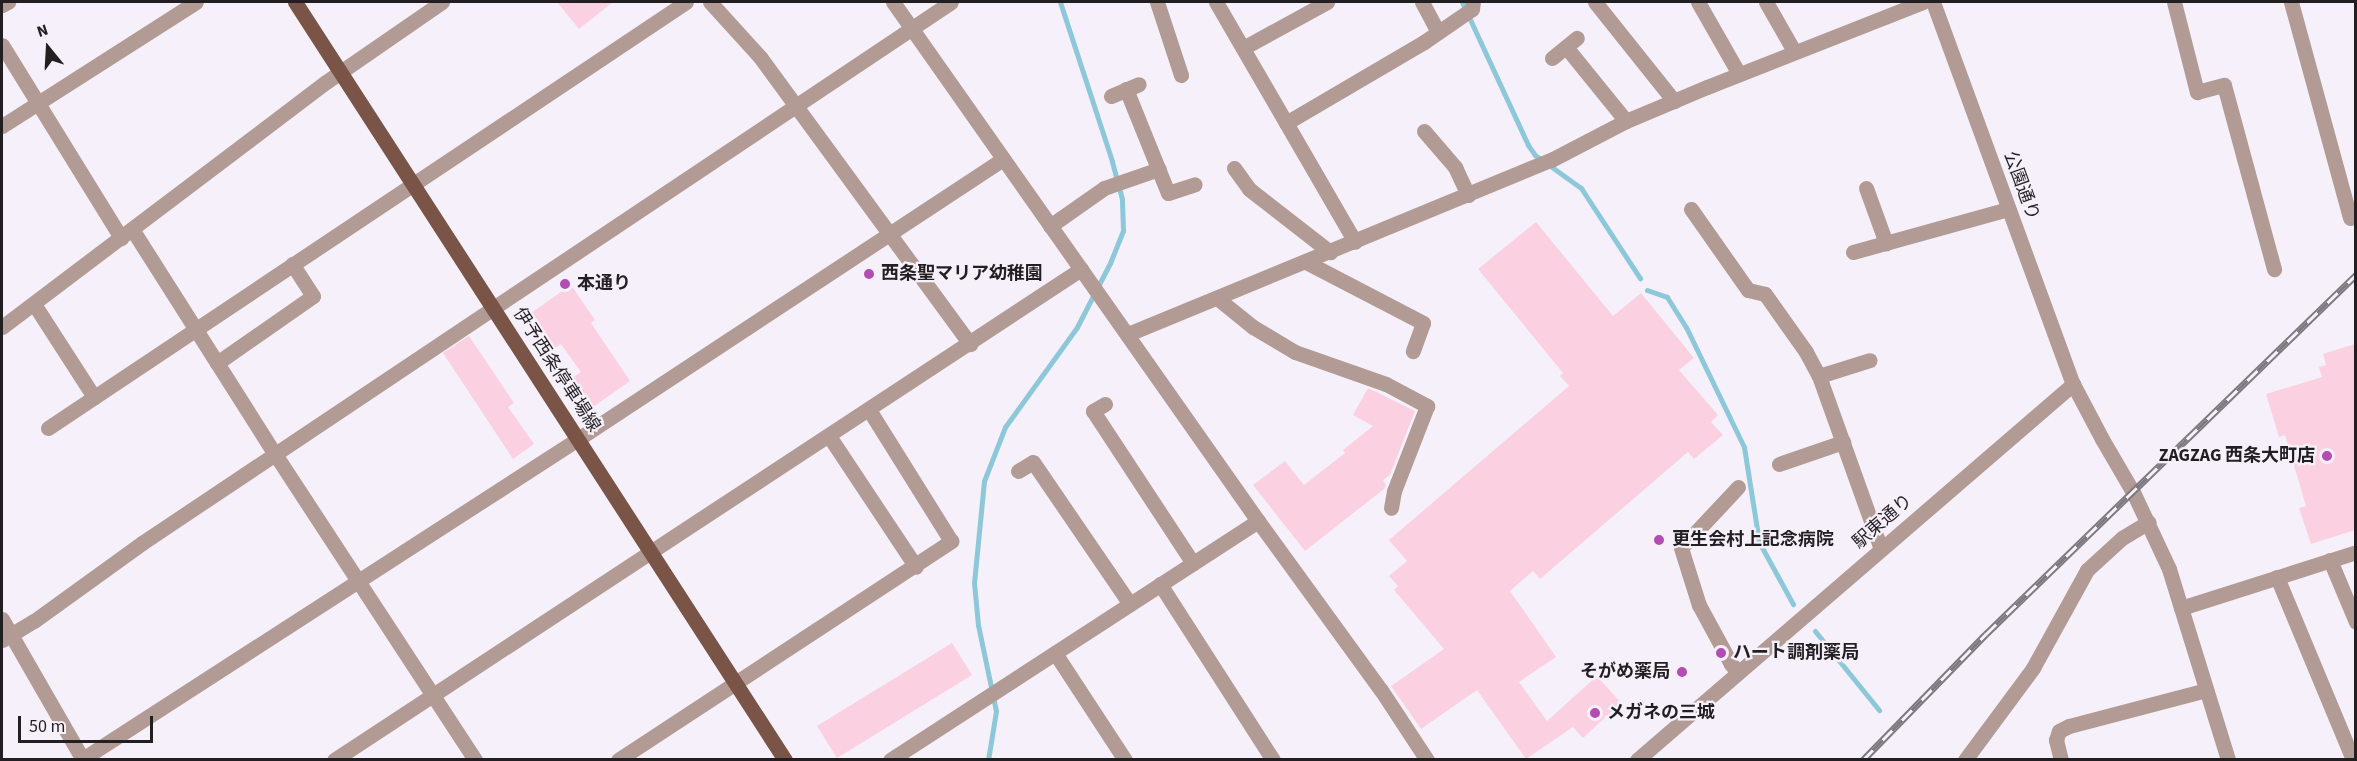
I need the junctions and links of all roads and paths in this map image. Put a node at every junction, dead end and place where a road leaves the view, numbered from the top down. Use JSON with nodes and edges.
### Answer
{"nodes":[{"id":1,"x":8,"y":2,"type":"edge"},
{"id":2,"x":196,"y":2,"type":"edge"},
{"id":3,"x":295,"y":2,"type":"edge"},
{"id":4,"x":442,"y":2,"type":"edge"},
{"id":5,"x":686,"y":2,"type":"edge"},
{"id":6,"x":711,"y":2,"type":"edge"},
{"id":7,"x":893,"y":2,"type":"edge"},
{"id":8,"x":951,"y":2,"type":"edge"},
{"id":9,"x":1157,"y":2,"type":"edge"},
{"id":10,"x":1216,"y":2,"type":"edge"},
{"id":11,"x":1327,"y":2,"type":"edge"},
{"id":12,"x":1422,"y":2,"type":"edge"},
{"id":13,"x":1595,"y":2,"type":"edge"},
{"id":14,"x":1698,"y":2,"type":"edge"},
{"id":15,"x":1766,"y":2,"type":"edge"},
{"id":16,"x":1923,"y":2,"type":"edge"},
{"id":17,"x":1933,"y":2,"type":"edge"},
{"id":18,"x":2174,"y":2,"type":"edge"},
{"id":19,"x":2290,"y":2,"type":"edge"},
{"id":20,"x":2,"y":5,"type":"edge"},
{"id":21,"x":1470,"y":8,"type":"edge"},
{"id":22,"x":912,"y":28,"type":"junction"},
{"id":23,"x":1438,"y":32,"type":"junction"},
{"id":24,"x":2,"y":45,"type":"edge"},
{"id":25,"x":1243,"y":48,"type":"junction"},
{"id":26,"x":1794,"y":51,"type":"junction"},
{"id":27,"x":1552,"y":58,"type":"dead end"},
{"id":28,"x":342,"y":72,"type":"junction"},
{"id":29,"x":1739,"y":74,"type":"junction"},
{"id":30,"x":1181,"y":75,"type":"dead end"},
{"id":31,"x":1112,"y":96,"type":"dead end"},
{"id":32,"x":1674,"y":101,"type":"junction"},
{"id":33,"x":37,"y":104,"type":"junction"},
{"id":34,"x":796,"y":106,"type":"junction"},
{"id":35,"x":1626,"y":121,"type":"junction"},
{"id":36,"x":1286,"y":123,"type":"junction"},
{"id":37,"x":2,"y":126,"type":"edge"},
{"id":38,"x":1424,"y":131,"type":"dead end"},
{"id":39,"x":1003,"y":159,"type":"junction"},
{"id":40,"x":1234,"y":168,"type":"dead end"},
{"id":41,"x":1159,"y":169,"type":"junction"},
{"id":42,"x":412,"y":184,"type":"junction"},
{"id":43,"x":1196,"y":184,"type":"dead end"},
{"id":44,"x":1866,"y":188,"type":"dead end"},
{"id":45,"x":1468,"y":195,"type":"junction"},
{"id":46,"x":1691,"y":209,"type":"dead end"},
{"id":47,"x":2008,"y":209,"type":"junction"},
{"id":48,"x":2350,"y":218,"type":"dead end"},
{"id":49,"x":1050,"y":226,"type":"junction"},
{"id":50,"x":127,"y":233,"type":"junction"},
{"id":51,"x":889,"y":234,"type":"junction"},
{"id":52,"x":1355,"y":242,"type":"junction"},
{"id":53,"x":1886,"y":243,"type":"junction"},
{"id":54,"x":1330,"y":252,"type":"junction"},
{"id":55,"x":1853,"y":252,"type":"dead end"},
{"id":56,"x":1306,"y":262,"type":"junction"},
{"id":57,"x":292,"y":264,"type":"junction"},
{"id":58,"x":1081,"y":269,"type":"junction"},
{"id":59,"x":2274,"y":269,"type":"dead end"},
{"id":60,"x":1217,"y":298,"type":"junction"},
{"id":61,"x":34,"y":304,"type":"junction"},
{"id":62,"x":493,"y":309,"type":"junction"},
{"id":63,"x":2,"y":327,"type":"edge"},
{"id":64,"x":195,"y":329,"type":"junction"},
{"id":65,"x":1128,"y":334,"type":"junction"},
{"id":66,"x":970,"y":344,"type":"junction"},
{"id":67,"x":1413,"y":351,"type":"dead end"},
{"id":68,"x":1870,"y":360,"type":"dead end"},
{"id":69,"x":217,"y":363,"type":"junction"},
{"id":70,"x":1819,"y":376,"type":"junction"},
{"id":71,"x":2073,"y":384,"type":"junction"},
{"id":72,"x":94,"y":397,"type":"junction"},
{"id":73,"x":1106,"y":404,"type":"dead end"},
{"id":74,"x":869,"y":410,"type":"junction"},
{"id":75,"x":48,"y":428,"type":"dead end"},
{"id":76,"x":829,"y":436,"type":"junction"},
{"id":77,"x":578,"y":439,"type":"junction"},
{"id":78,"x":1843,"y":442,"type":"junction"},
{"id":79,"x":275,"y":454,"type":"junction"},
{"id":80,"x":1779,"y":464,"type":"dead end"},
{"id":81,"x":1018,"y":471,"type":"dead end"},
{"id":82,"x":1738,"y":487,"type":"dead end"},
{"id":83,"x":1391,"y":508,"type":"dead end"},
{"id":84,"x":1258,"y":521,"type":"junction"},
{"id":85,"x":2149,"y":522,"type":"junction"},
{"id":86,"x":1881,"y":549,"type":"junction"},
{"id":87,"x":651,"y":552,"type":"junction"},
{"id":88,"x":2355,"y":552,"type":"edge"},
{"id":89,"x":2330,"y":560,"type":"junction"},
{"id":90,"x":1193,"y":563,"type":"junction"},
{"id":91,"x":916,"y":567,"type":"junction"},
{"id":92,"x":2277,"y":577,"type":"junction"},
{"id":93,"x":359,"y":581,"type":"junction"},
{"id":94,"x":1160,"y":584,"type":"junction"},
{"id":95,"x":1130,"y":604,"type":"junction"},
{"id":96,"x":2181,"y":608,"type":"junction"},
{"id":97,"x":2,"y":619,"type":"edge"},
{"id":98,"x":2355,"y":622,"type":"edge"},
{"id":99,"x":6,"y":638,"type":"edge"},
{"id":100,"x":1055,"y":653,"type":"junction"},
{"id":101,"x":1738,"y":672,"type":"junction"},
{"id":102,"x":736,"y":683,"type":"junction"},
{"id":103,"x":2206,"y":690,"type":"junction"},
{"id":104,"x":432,"y":694,"type":"junction"},
{"id":105,"x":82,"y":759,"type":"edge"},
{"id":106,"x":334,"y":759,"type":"edge"},
{"id":107,"x":475,"y":759,"type":"edge"},
{"id":108,"x":618,"y":759,"type":"edge"},
{"id":109,"x":785,"y":759,"type":"edge"},
{"id":110,"x":890,"y":759,"type":"edge"},
{"id":111,"x":1125,"y":759,"type":"edge"},
{"id":112,"x":1273,"y":759,"type":"edge"},
{"id":113,"x":1427,"y":759,"type":"edge"},
{"id":114,"x":1637,"y":759,"type":"edge"},
{"id":115,"x":1965,"y":759,"type":"edge"},
{"id":116,"x":2061,"y":759,"type":"edge"},
{"id":117,"x":2228,"y":759,"type":"edge"},
{"id":118,"x":2353,"y":759,"type":"edge"}],
"edges":[{"from":1,"to":20,"type":"street"},
{"from":2,"to":33,"type":"street"},
{"from":3,"to":28,"type":"main road","name":"伊予西条停車場線"},
{"from":4,"to":28,"type":"street"},
{"from":5,"to":42,"type":"street"},
{"from":6,"to":34,"type":"street"},
{"from":7,"to":22,"type":"street"},
{"from":8,"to":22,"type":"street"},
{"from":9,"to":30,"type":"street"},
{"from":10,"to":25,"type":"street"},
{"from":11,"to":25,"type":"street"},
{"from":12,"to":23,"type":"street"},
{"from":13,"to":32,"type":"street"},
{"from":14,"to":29,"type":"street"},
{"from":15,"to":26,"type":"street"},
{"from":16,"to":26,"type":"street"},
{"from":17,"to":47,"type":"street","name":"公園通り"},
{"from":18,"to":59,"type":"street"},
{"from":19,"to":48,"type":"street"},
{"from":21,"to":23,"type":"street"},
{"from":22,"to":34,"type":"street"},
{"from":22,"to":39,"type":"street"},
{"from":23,"to":36,"type":"street"},
{"from":24,"to":33,"type":"street"},
{"from":25,"to":36,"type":"street"},
{"from":26,"to":29,"type":"street"},
{"from":27,"to":35,"type":"street"},
{"from":28,"to":42,"type":"main road","name":"伊予西条停車場線"},
{"from":28,"to":50,"type":"street"},
{"from":29,"to":32,"type":"street"},
{"from":31,"to":41,"type":"street"},
{"from":32,"to":35,"type":"street"},
{"from":33,"to":37,"type":"street"},
{"from":33,"to":50,"type":"street"},
{"from":34,"to":51,"type":"street"},
{"from":34,"to":62,"type":"street"},
{"from":35,"to":45,"type":"street"},
{"from":36,"to":52,"type":"street"},
{"from":38,"to":45,"type":"street"},
{"from":39,"to":49,"type":"street"},
{"from":39,"to":51,"type":"street"},
{"from":40,"to":54,"type":"street"},
{"from":41,"to":43,"type":"street"},
{"from":41,"to":49,"type":"street"},
{"from":42,"to":57,"type":"street"},
{"from":42,"to":62,"type":"main road","name":"伊予西条停車場線"},
{"from":44,"to":53,"type":"street"},
{"from":45,"to":52,"type":"street"},
{"from":46,"to":70,"type":"street"},
{"from":47,"to":53,"type":"street"},
{"from":47,"to":71,"type":"street","name":"公園通り"},
{"from":49,"to":58,"type":"street"},
{"from":50,"to":61,"type":"street"},
{"from":50,"to":64,"type":"street"},
{"from":51,"to":66,"type":"street"},
{"from":51,"to":77,"type":"street"},
{"from":52,"to":54,"type":"street"},
{"from":53,"to":55,"type":"street"},
{"from":54,"to":56,"type":"street"},
{"from":56,"to":60,"type":"street"},
{"from":56,"to":67,"type":"street"},
{"from":57,"to":64,"type":"street"},
{"from":57,"to":69,"type":"street"},
{"from":58,"to":65,"type":"street"},
{"from":58,"to":66,"type":"street"},
{"from":60,"to":65,"type":"street"},
{"from":60,"to":83,"type":"street"},
{"from":61,"to":63,"type":"street"},
{"from":61,"to":72,"type":"street"},
{"from":62,"to":77,"type":"main road","name":"伊予西条停車場線"},
{"from":62,"to":79,"type":"street"},
{"from":64,"to":69,"type":"street"},
{"from":64,"to":72,"type":"street"},
{"from":65,"to":84,"type":"street"},
{"from":66,"to":74,"type":"street"},
{"from":68,"to":70,"type":"street"},
{"from":69,"to":79,"type":"street"},
{"from":70,"to":78,"type":"street"},
{"from":71,"to":85,"type":"street","name":"公園通り"},
{"from":71,"to":86,"type":"street","name":"駅東通り"},
{"from":72,"to":75,"type":"street"},
{"from":73,"to":90,"type":"street"},
{"from":74,"to":76,"type":"street"},
{"from":74,"to":91,"type":"street"},
{"from":76,"to":87,"type":"street"},
{"from":76,"to":91,"type":"street"},
{"from":77,"to":87,"type":"main road","name":"伊予西条停車場線"},
{"from":77,"to":93,"type":"street"},
{"from":78,"to":80,"type":"street"},
{"from":78,"to":86,"type":"street"},
{"from":79,"to":93,"type":"street"},
{"from":79,"to":99,"type":"street"},
{"from":81,"to":95,"type":"street"},
{"from":82,"to":101,"type":"street"},
{"from":84,"to":90,"type":"street"},
{"from":84,"to":113,"type":"street"},
{"from":85,"to":96,"type":"street","name":"公園通り"},
{"from":85,"to":115,"type":"street"},
{"from":86,"to":101,"type":"street","name":"駅東通り"},
{"from":87,"to":102,"type":"main road","name":"伊予西条停車場線"},
{"from":87,"to":104,"type":"street"},
{"from":88,"to":89,"type":"street"},
{"from":89,"to":92,"type":"street"},
{"from":89,"to":98,"type":"street"},
{"from":90,"to":94,"type":"street"},
{"from":91,"to":102,"type":"street"},
{"from":92,"to":96,"type":"street"},
{"from":92,"to":118,"type":"street"},
{"from":93,"to":104,"type":"street"},
{"from":93,"to":105,"type":"street"},
{"from":94,"to":95,"type":"street"},
{"from":94,"to":112,"type":"street"},
{"from":95,"to":100,"type":"street"},
{"from":96,"to":103,"type":"street","name":"公園通り"},
{"from":97,"to":99,"type":"street"},
{"from":99,"to":105,"type":"street"},
{"from":100,"to":110,"type":"street"},
{"from":100,"to":111,"type":"street"},
{"from":101,"to":114,"type":"street","name":"駅東通り"},
{"from":102,"to":108,"type":"street"},
{"from":102,"to":109,"type":"main road","name":"伊予西条停車場線"},
{"from":103,"to":116,"type":"street"},
{"from":103,"to":117,"type":"street","name":"公園通り"},
{"from":104,"to":106,"type":"street"},
{"from":104,"to":107,"type":"street"}]}
